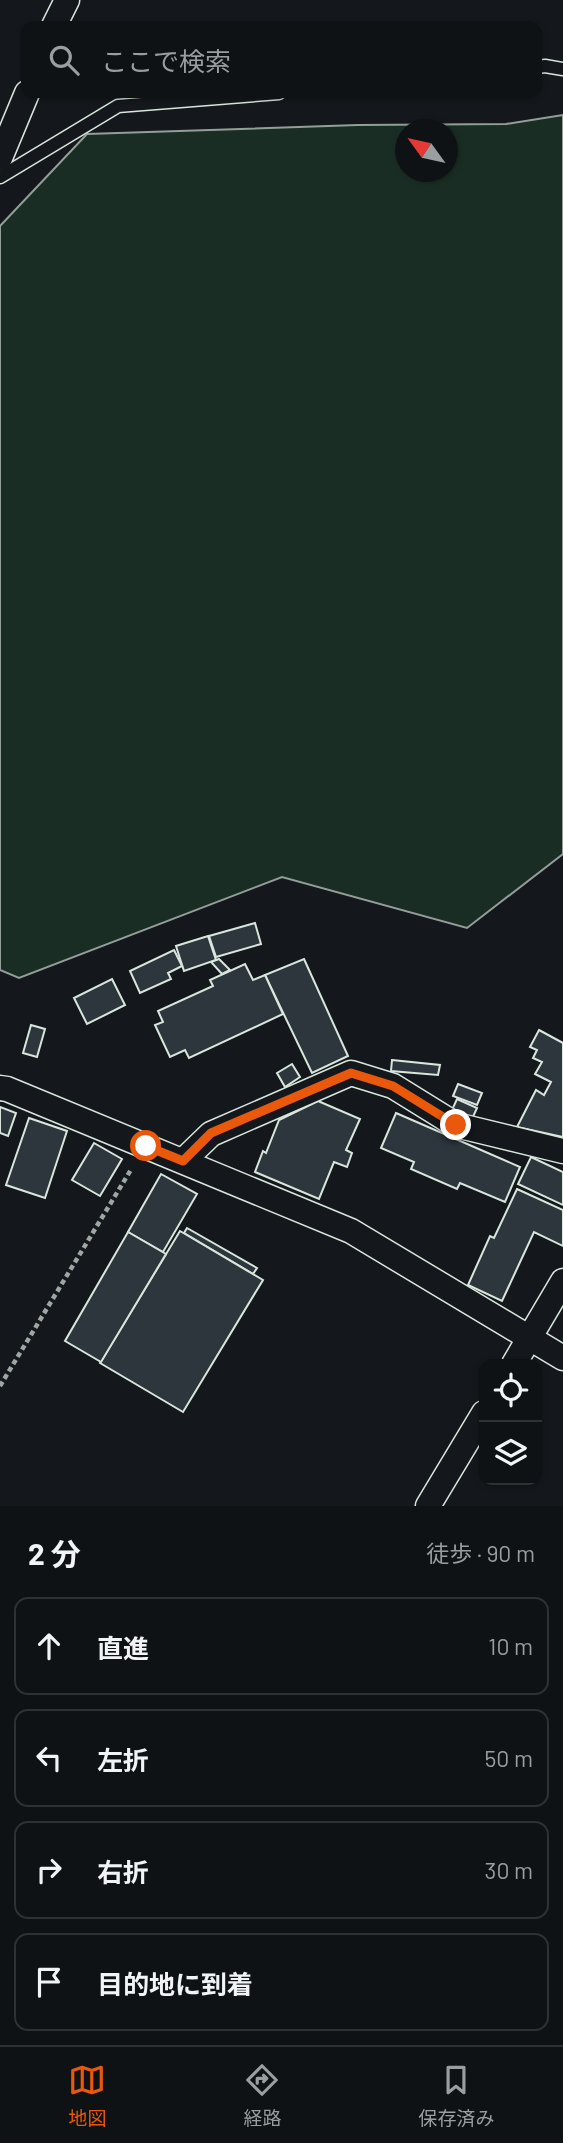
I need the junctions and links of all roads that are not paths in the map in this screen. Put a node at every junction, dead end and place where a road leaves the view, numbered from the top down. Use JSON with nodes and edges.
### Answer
{"nodes":[{"id":1,"x":67,"y":0,"type":"edge"},
{"id":2,"x":56,"y":21,"type":"edge"},
{"id":3,"x":542,"y":67,"type":"edge"},
{"id":4,"x":563,"y":69,"type":"edge"},
{"id":5,"x":25,"y":98,"type":"edge"},
{"id":6,"x":217,"y":98,"type":"edge"},
{"id":7,"x":0,"y":158,"type":"edge"},
{"id":8,"x":0,"y":177,"type":"edge"},
{"id":9,"x":0,"y":1088,"type":"edge"},
{"id":10,"x":563,"y":1151,"type":"edge"},
{"id":11,"x":183,"y":1161,"type":"junction"},
{"id":12,"x":563,"y":1281,"type":"edge"},
{"id":13,"x":530,"y":1338,"type":"junction"},
{"id":14,"x":563,"y":1358,"type":"edge"},
{"id":15,"x":517,"y":1359,"type":"edge"},
{"id":16,"x":479,"y":1421,"type":"edge"},
{"id":17,"x":428,"y":1506,"type":"edge"}],
"edges":[{"from":1,"to":2,"type":"street"},
{"from":3,"to":4,"type":"lane"},
{"from":5,"to":7,"type":"street"},
{"from":6,"to":8,"type":"lane"},
{"from":9,"to":11,"type":"street"},
{"from":10,"to":11,"type":"street"},
{"from":11,"to":13,"type":"street"},
{"from":12,"to":13,"type":"street"},
{"from":13,"to":14,"type":"street"},
{"from":13,"to":15,"type":"street"},
{"from":16,"to":17,"type":"street"}]}
